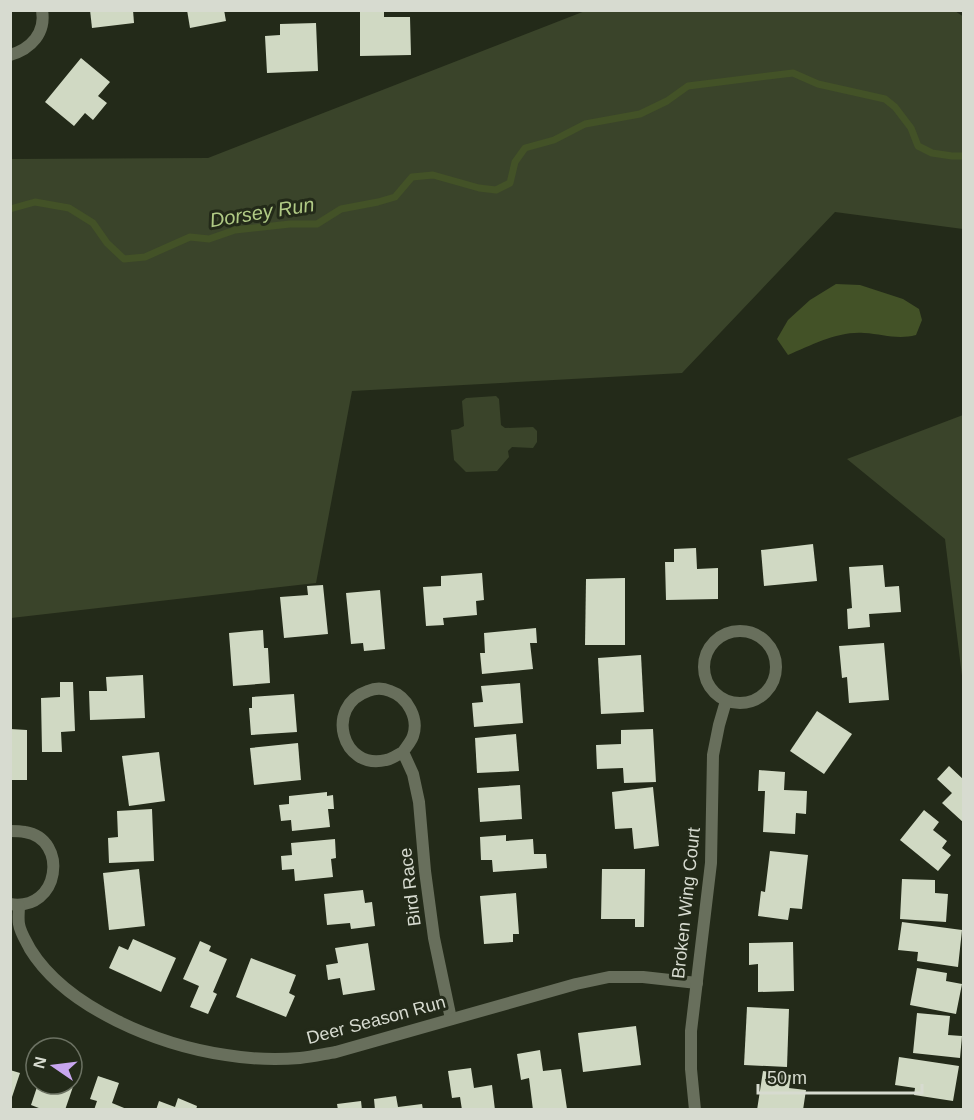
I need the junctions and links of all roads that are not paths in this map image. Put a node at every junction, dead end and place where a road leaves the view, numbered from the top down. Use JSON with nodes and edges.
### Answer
{"nodes":[{"id":1,"x":42,"y":10,"type":"edge"},
{"id":2,"x":10,"y":55,"type":"edge"},
{"id":3,"x":726,"y":701,"type":"junction"},
{"id":4,"x":402,"y":752,"type":"junction"},
{"id":5,"x":10,"y":831,"type":"edge"},
{"id":6,"x":15,"y":905,"type":"edge"},
{"id":7,"x":697,"y":983,"type":"junction"},
{"id":8,"x":452,"y":1019,"type":"junction"},
{"id":9,"x":696,"y":1110,"type":"edge"}],
"edges":[{"from":1,"to":2,"type":"street"},
{"from":3,"to":3,"type":"street"},
{"from":3,"to":7,"type":"street","name":"Broken Wing Court"},
{"from":4,"to":4,"type":"street"},
{"from":4,"to":8,"type":"street","name":"Bird Race"},
{"from":5,"to":6,"type":"street","name":"Deer Season Run"},
{"from":6,"to":8,"type":"street","name":"Deer Season Run"},
{"from":7,"to":8,"type":"street","name":"Deer Season Run"},
{"from":7,"to":9,"type":"street","name":"Broken Wing Court"}]}
